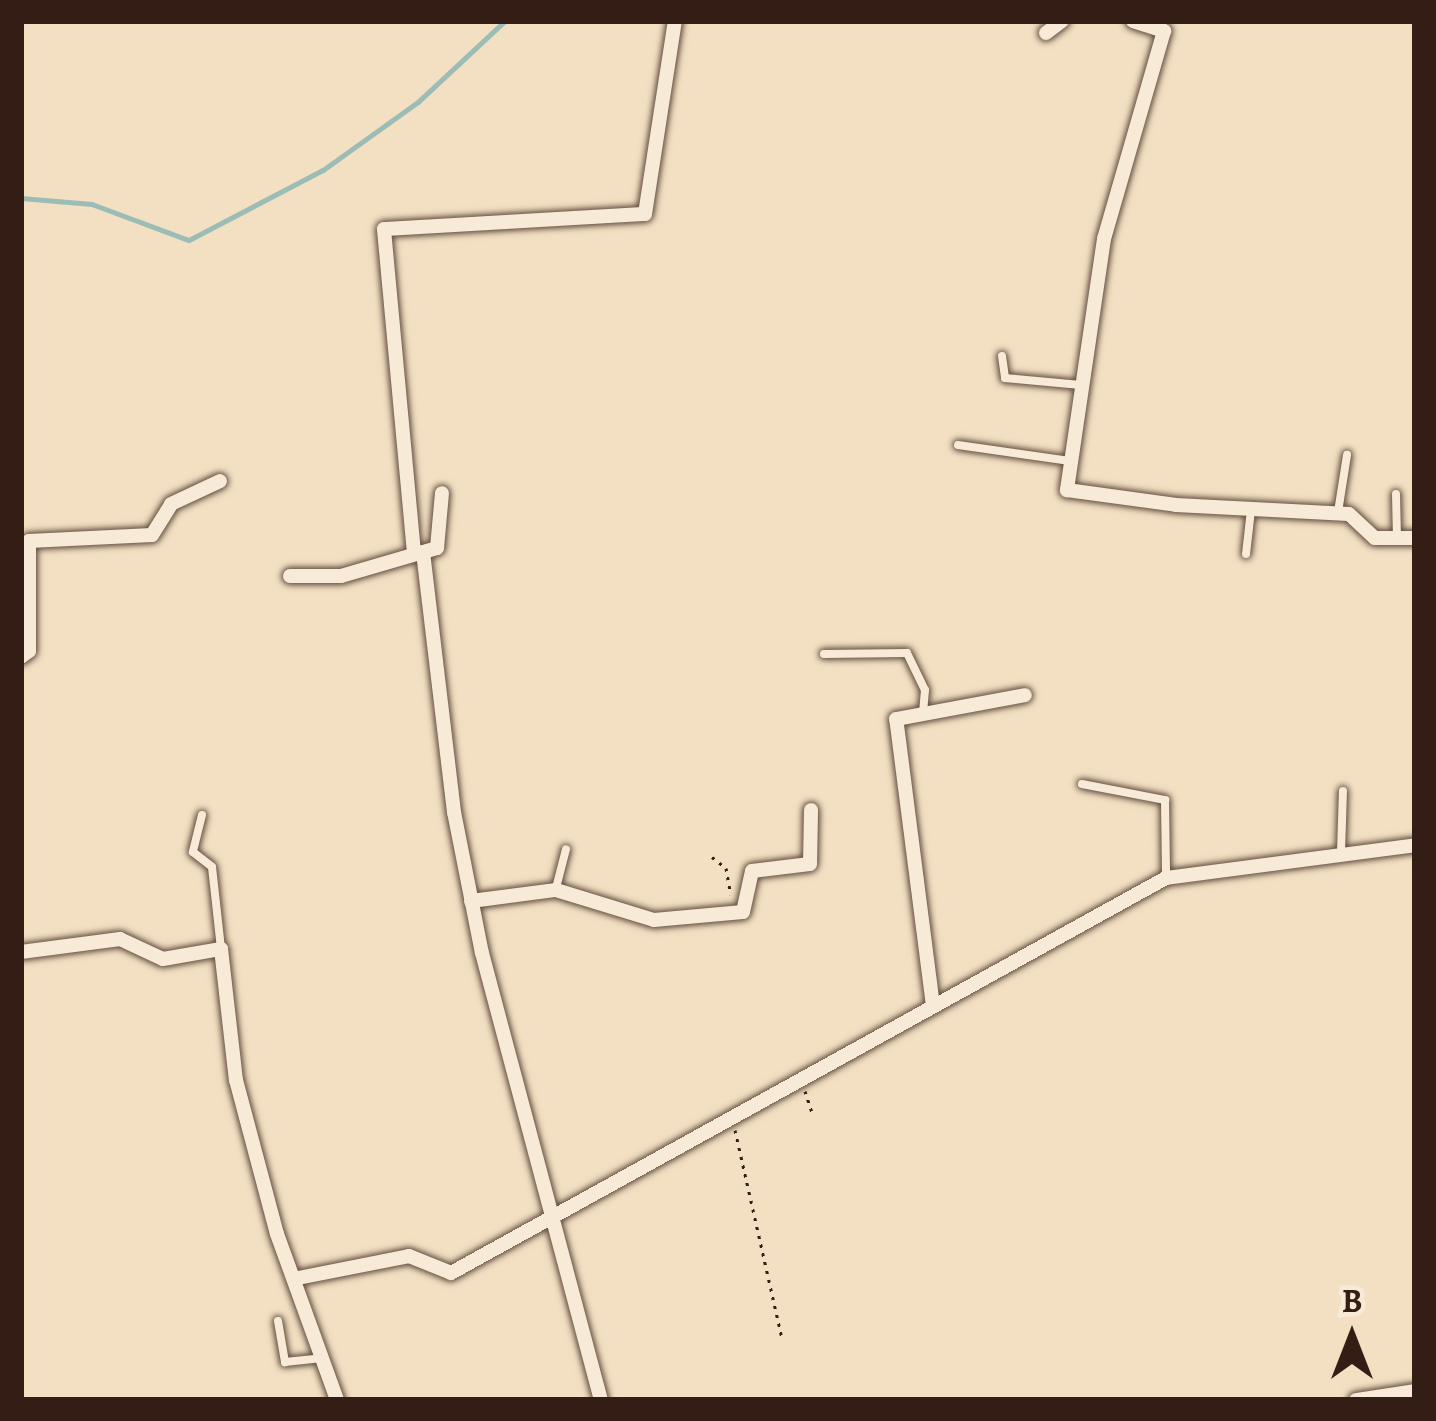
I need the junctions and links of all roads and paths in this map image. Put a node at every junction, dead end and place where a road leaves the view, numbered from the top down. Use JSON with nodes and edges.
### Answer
{"nodes":[{"id":1,"x":675,"y":21,"type":"edge"},
{"id":2,"x":1062,"y":21,"type":"edge"},
{"id":3,"x":1133,"y":21,"type":"edge"},
{"id":4,"x":1046,"y":33,"type":"dead end"},
{"id":5,"x":1002,"y":356,"type":"dead end"},
{"id":6,"x":1081,"y":385,"type":"junction"},
{"id":7,"x":958,"y":445,"type":"dead end"},
{"id":8,"x":1346,"y":454,"type":"dead end"},
{"id":9,"x":1070,"y":461,"type":"junction"},
{"id":10,"x":220,"y":481,"type":"dead end"},
{"id":11,"x":442,"y":493,"type":"dead end"},
{"id":12,"x":1396,"y":494,"type":"dead end"},
{"id":13,"x":1251,"y":510,"type":"junction"},
{"id":14,"x":1338,"y":513,"type":"junction"},
{"id":15,"x":1415,"y":538,"type":"edge"},
{"id":16,"x":1397,"y":539,"type":"junction"},
{"id":17,"x":418,"y":552,"type":"junction"},
{"id":18,"x":1246,"y":554,"type":"dead end"},
{"id":19,"x":290,"y":576,"type":"dead end"},
{"id":20,"x":824,"y":654,"type":"dead end"},
{"id":21,"x":21,"y":657,"type":"edge"},
{"id":22,"x":1025,"y":694,"type":"dead end"},
{"id":23,"x":923,"y":712,"type":"junction"},
{"id":24,"x":1082,"y":784,"type":"dead end"},
{"id":25,"x":1343,"y":791,"type":"dead end"},
{"id":26,"x":812,"y":810,"type":"dead end"},
{"id":27,"x":202,"y":815,"type":"dead end"},
{"id":28,"x":1415,"y":845,"type":"edge"},
{"id":29,"x":566,"y":850,"type":"dead end"},
{"id":30,"x":1340,"y":855,"type":"junction"},
{"id":31,"x":712,"y":857,"type":"dead end"},
{"id":32,"x":1166,"y":878,"type":"junction"},
{"id":33,"x":556,"y":890,"type":"junction"},
{"id":34,"x":472,"y":901,"type":"junction"},
{"id":35,"x":727,"y":914,"type":"junction"},
{"id":36,"x":221,"y":949,"type":"junction"},
{"id":37,"x":21,"y":952,"type":"edge"},
{"id":38,"x":933,"y":1006,"type":"junction"},
{"id":39,"x":800,"y":1078,"type":"junction"},
{"id":40,"x":813,"y":1115,"type":"dead end"},
{"id":41,"x":736,"y":1132,"type":"dead end"},
{"id":42,"x":550,"y":1227,"type":"junction"},
{"id":43,"x":298,"y":1278,"type":"junction"},
{"id":44,"x":278,"y":1321,"type":"dead end"},
{"id":45,"x":782,"y":1338,"type":"dead end"},
{"id":46,"x":324,"y":1358,"type":"junction"},
{"id":47,"x":1415,"y":1391,"type":"edge"},
{"id":48,"x":338,"y":1400,"type":"edge"},
{"id":49,"x":602,"y":1400,"type":"edge"},
{"id":50,"x":1356,"y":1400,"type":"edge"}],
"edges":[{"from":1,"to":17,"type":"street"},
{"from":2,"to":4,"type":"street"},
{"from":3,"to":6,"type":"street"},
{"from":5,"to":6,"type":"lane"},
{"from":6,"to":9,"type":"street"},
{"from":7,"to":9,"type":"lane"},
{"from":8,"to":14,"type":"lane"},
{"from":9,"to":13,"type":"street"},
{"from":10,"to":21,"type":"street"},
{"from":11,"to":17,"type":"street"},
{"from":12,"to":16,"type":"lane"},
{"from":13,"to":14,"type":"street"},
{"from":13,"to":18,"type":"lane"},
{"from":14,"to":16,"type":"street"},
{"from":15,"to":16,"type":"street"},
{"from":17,"to":19,"type":"street"},
{"from":17,"to":34,"type":"street"},
{"from":20,"to":23,"type":"lane"},
{"from":22,"to":23,"type":"street"},
{"from":23,"to":38,"type":"street"},
{"from":24,"to":32,"type":"lane"},
{"from":25,"to":30,"type":"lane"},
{"from":26,"to":35,"type":"street"},
{"from":27,"to":36,"type":"lane"},
{"from":28,"to":30,"type":"street"},
{"from":29,"to":33,"type":"lane"},
{"from":30,"to":32,"type":"street"},
{"from":31,"to":35,"type":"path"},
{"from":32,"to":38,"type":"street"},
{"from":33,"to":34,"type":"street"},
{"from":33,"to":35,"type":"street"},
{"from":34,"to":42,"type":"street"},
{"from":36,"to":37,"type":"street"},
{"from":36,"to":43,"type":"street"},
{"from":38,"to":39,"type":"street"},
{"from":39,"to":40,"type":"path"},
{"from":39,"to":42,"type":"street"},
{"from":41,"to":45,"type":"path"},
{"from":42,"to":43,"type":"street"},
{"from":42,"to":49,"type":"street"},
{"from":43,"to":46,"type":"street"},
{"from":44,"to":46,"type":"lane"},
{"from":46,"to":48,"type":"street"},
{"from":47,"to":50,"type":"street"}]}
